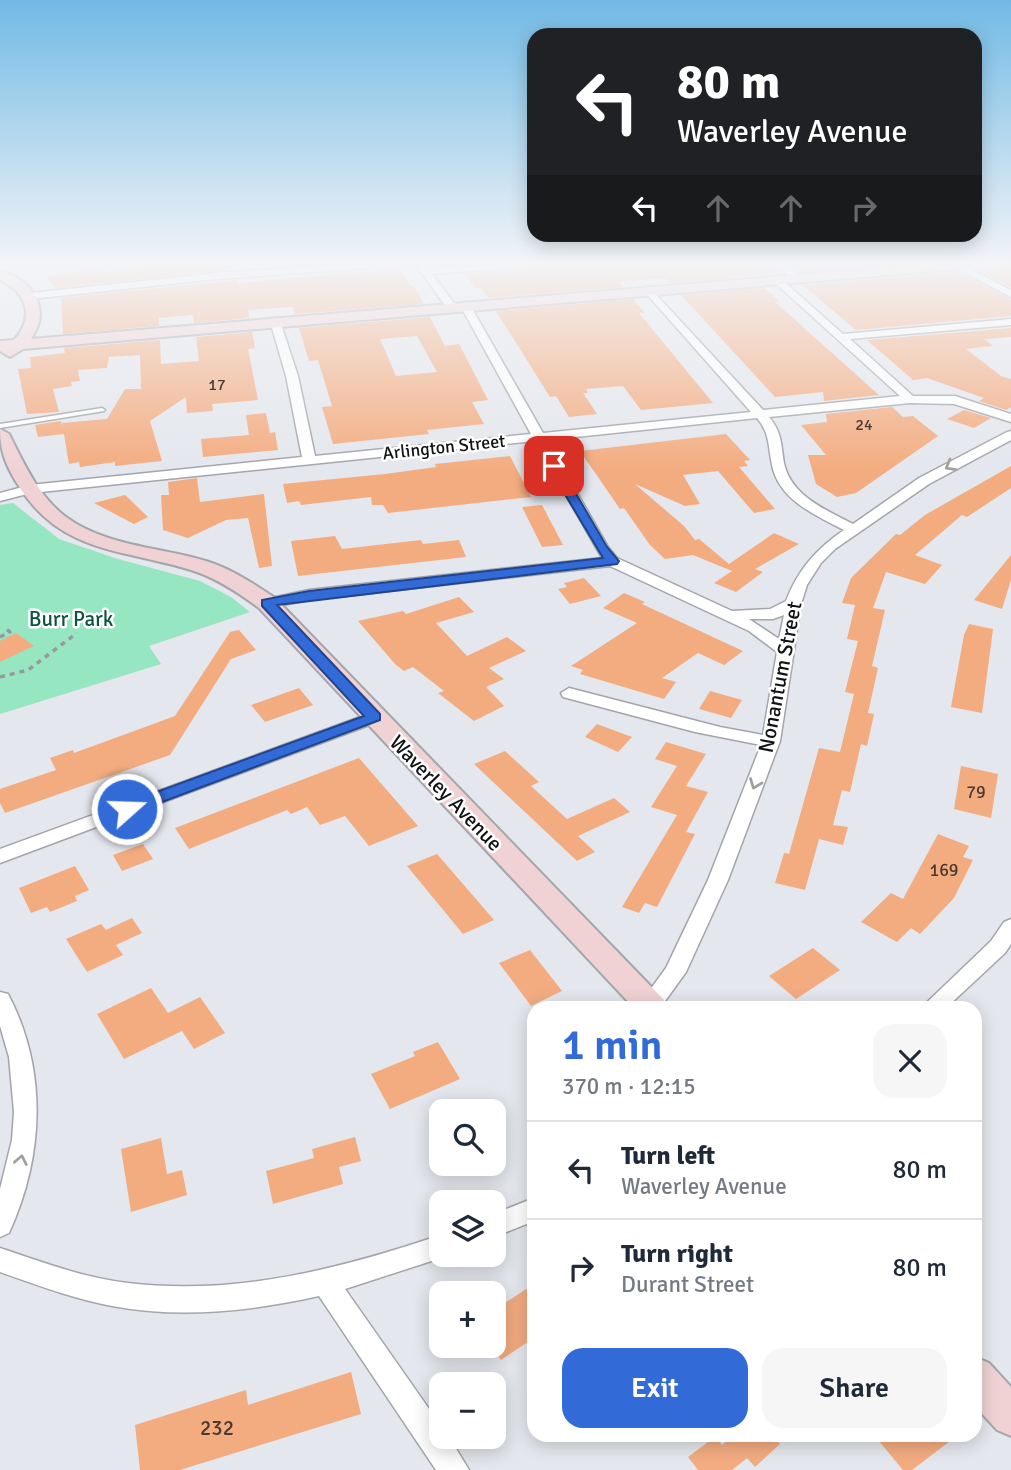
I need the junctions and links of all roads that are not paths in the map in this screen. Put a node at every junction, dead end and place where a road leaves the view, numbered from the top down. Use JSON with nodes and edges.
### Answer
{"nodes":[{"id":1,"x":28,"y":334,"type":"edge"},
{"id":2,"x":141,"y":334,"type":"edge"},
{"id":3,"x":279,"y":334,"type":"edge"},
{"id":4,"x":475,"y":334,"type":"edge"},
{"id":5,"x":688,"y":334,"type":"edge"},
{"id":6,"x":837,"y":334,"type":"edge"},
{"id":7,"x":880,"y":334,"type":"edge"},
{"id":8,"x":841,"y":337,"type":"junction"},
{"id":9,"x":19,"y":345,"type":"junction"},
{"id":10,"x":0,"y":346,"type":"edge"},
{"id":11,"x":0,"y":362,"type":"edge"},
{"id":12,"x":910,"y":400,"type":"junction"},
{"id":13,"x":102,"y":410,"type":"dead end"},
{"id":14,"x":763,"y":416,"type":"junction"},
{"id":15,"x":1011,"y":418,"type":"edge"},
{"id":16,"x":0,"y":425,"type":"edge"},
{"id":17,"x":0,"y":434,"type":"edge"},
{"id":18,"x":1011,"y":435,"type":"edge"},
{"id":19,"x":538,"y":438,"type":"junction"},
{"id":20,"x":309,"y":460,"type":"junction"},
{"id":21,"x":30,"y":489,"type":"junction"},
{"id":22,"x":0,"y":497,"type":"edge"},
{"id":23,"x":852,"y":529,"type":"junction"},
{"id":24,"x":612,"y":561,"type":"junction"},
{"id":25,"x":267,"y":603,"type":"junction"},
{"id":26,"x":793,"y":604,"type":"junction"},
{"id":27,"x":727,"y":615,"type":"junction"},
{"id":28,"x":787,"y":652,"type":"junction"},
{"id":29,"x":569,"y":693,"type":"dead end"},
{"id":30,"x":374,"y":717,"type":"junction"},
{"id":31,"x":771,"y":741,"type":"junction"},
{"id":32,"x":0,"y":856,"type":"edge"},
{"id":33,"x":1011,"y":927,"type":"edge"},
{"id":34,"x":0,"y":1000,"type":"edge"},
{"id":35,"x":646,"y":1001,"type":"edge"},
{"id":36,"x":656,"y":1001,"type":"edge"},
{"id":37,"x":940,"y":1001,"type":"edge"},
{"id":38,"x":527,"y":1212,"type":"edge"},
{"id":39,"x":506,"y":1221,"type":"edge"},
{"id":40,"x":0,"y":1225,"type":"edge"},
{"id":41,"x":429,"y":1252,"type":"edge"},
{"id":42,"x":0,"y":1260,"type":"edge"},
{"id":43,"x":326,"y":1284,"type":"junction"},
{"id":44,"x":982,"y":1385,"type":"edge"},
{"id":45,"x":1011,"y":1416,"type":"edge"},
{"id":46,"x":454,"y":1470,"type":"edge"}],
"edges":[{"from":1,"to":9,"type":"street"},
{"from":2,"to":9,"type":"street"},
{"from":3,"to":20,"type":"street"},
{"from":4,"to":19,"type":"street"},
{"from":5,"to":14,"type":"street"},
{"from":6,"to":8,"type":"street"},
{"from":7,"to":8,"type":"street"},
{"from":8,"to":12,"type":"street"},
{"from":9,"to":10,"type":"street"},
{"from":9,"to":11,"type":"street"},
{"from":12,"to":14,"type":"street","name":"Arlington Street"},
{"from":12,"to":15,"type":"street","name":"Arlington Street"},
{"from":13,"to":16,"type":"lane"},
{"from":14,"to":19,"type":"street","name":"Arlington Street"},
{"from":14,"to":23,"type":"street"},
{"from":17,"to":21,"type":"street","name":"Waverley Avenue"},
{"from":18,"to":23,"type":"street","name":"Nonantum Street","one_way":true},
{"from":19,"to":20,"type":"street","name":"Arlington Street"},
{"from":19,"to":24,"type":"street"},
{"from":20,"to":21,"type":"street","name":"Arlington Street"},
{"from":21,"to":22,"type":"street","name":"Arlington Street"},
{"from":21,"to":25,"type":"street","name":"Waverley Avenue"},
{"from":23,"to":26,"type":"street","name":"Nonantum Street"},
{"from":24,"to":25,"type":"street"},
{"from":24,"to":27,"type":"street"},
{"from":25,"to":30,"type":"street","name":"Waverley Avenue"},
{"from":26,"to":27,"type":"street"},
{"from":26,"to":28,"type":"street","name":"Nonantum Street"},
{"from":27,"to":28,"type":"street"},
{"from":28,"to":31,"type":"street","name":"Nonantum Street"},
{"from":29,"to":31,"type":"street"},
{"from":30,"to":32,"type":"street"},
{"from":30,"to":35,"type":"street","name":"Waverley Avenue"},
{"from":31,"to":36,"type":"street","name":"Nonantum Street","one_way":true},
{"from":33,"to":37,"type":"street"},
{"from":40,"to":34,"type":"street","one_way":true},
{"from":38,"to":39,"type":"street"},
{"from":41,"to":43,"type":"street"},
{"from":42,"to":43,"type":"street"},
{"from":43,"to":46,"type":"street"},
{"from":44,"to":45,"type":"street"}]}
